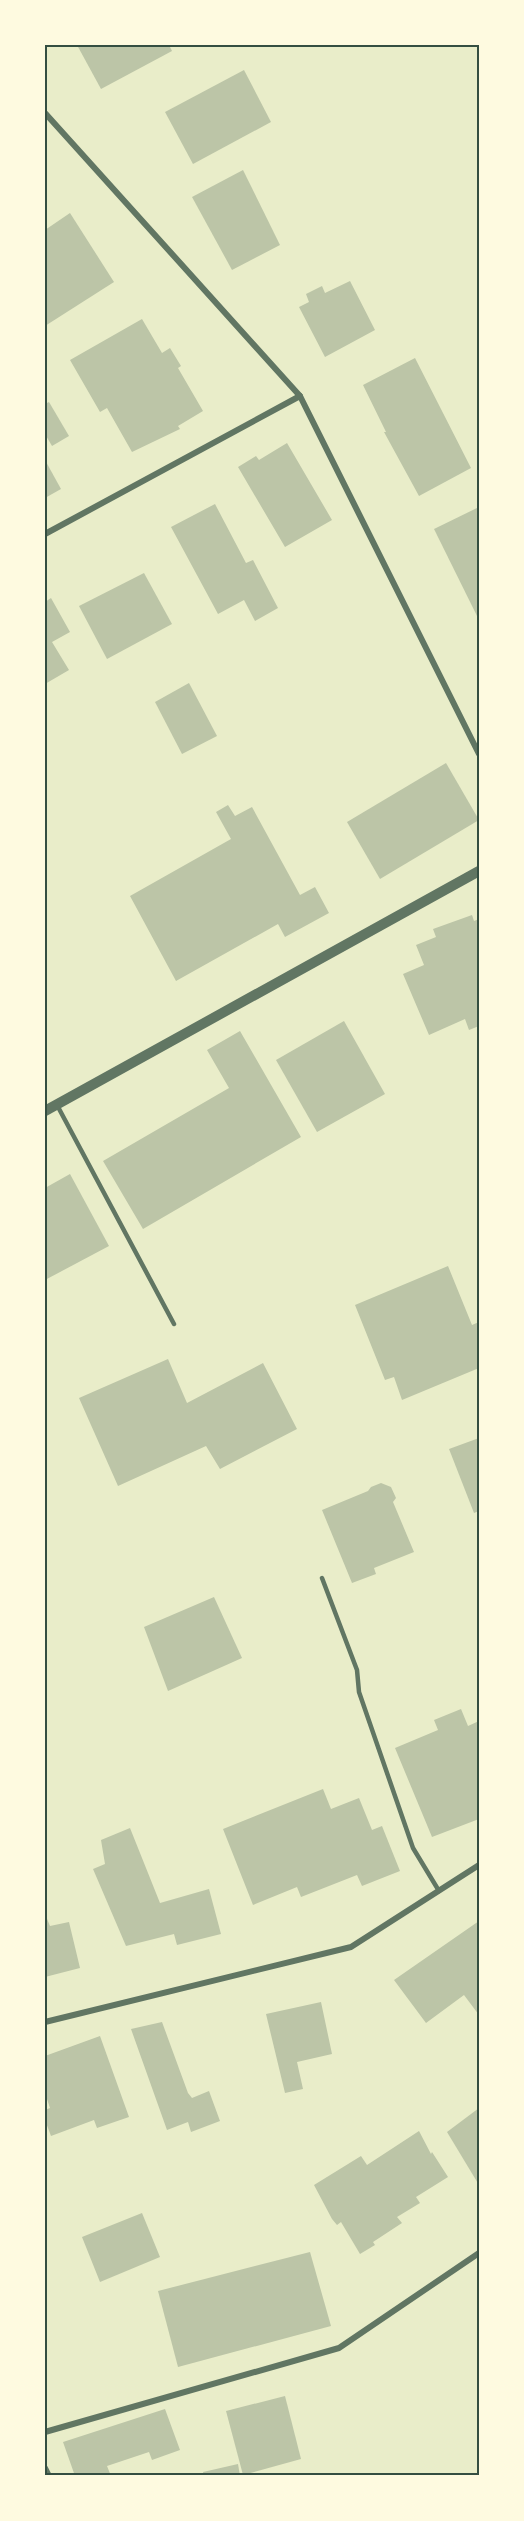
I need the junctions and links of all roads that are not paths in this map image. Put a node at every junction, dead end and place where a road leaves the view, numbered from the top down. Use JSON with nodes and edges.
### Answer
{"nodes":[{"id":1,"x":45,"y":113,"type":"edge"},
{"id":2,"x":300,"y":396,"type":"junction"},
{"id":3,"x":45,"y":534,"type":"edge"},
{"id":4,"x":479,"y":754,"type":"edge"},
{"id":5,"x":479,"y":871,"type":"edge"},
{"id":6,"x":57,"y":1105,"type":"junction"},
{"id":7,"x":45,"y":1112,"type":"edge"},
{"id":8,"x":174,"y":1324,"type":"dead end"},
{"id":9,"x":322,"y":1578,"type":"dead end"},
{"id":10,"x":479,"y":1865,"type":"edge"},
{"id":11,"x":439,"y":1891,"type":"junction"},
{"id":12,"x":45,"y":2022,"type":"edge"},
{"id":13,"x":479,"y":2253,"type":"edge"},
{"id":14,"x":45,"y":2432,"type":"edge"},
{"id":15,"x":45,"y":2468,"type":"edge"},
{"id":16,"x":49,"y":2476,"type":"edge"}],
"edges":[{"from":1,"to":2,"type":"street"},
{"from":2,"to":3,"type":"street"},
{"from":2,"to":4,"type":"street"},
{"from":5,"to":6,"type":"street"},
{"from":6,"to":7,"type":"street"},
{"from":6,"to":8,"type":"lane"},
{"from":9,"to":11,"type":"lane"},
{"from":10,"to":11,"type":"street"},
{"from":11,"to":12,"type":"street"},
{"from":13,"to":14,"type":"street"},
{"from":15,"to":16,"type":"street"}]}
